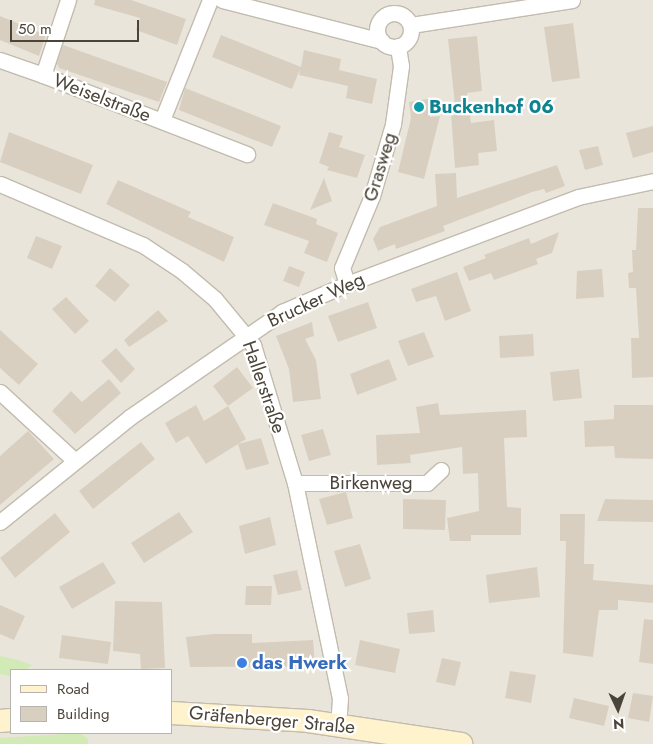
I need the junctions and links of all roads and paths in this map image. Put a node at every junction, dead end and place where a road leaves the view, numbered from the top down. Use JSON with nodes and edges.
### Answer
{"nodes":[{"id":1,"x":68,"y":0,"type":"edge"},
{"id":2,"x":210,"y":0,"type":"edge"},
{"id":3,"x":222,"y":0,"type":"edge"},
{"id":4,"x":572,"y":0,"type":"edge"},
{"id":5,"x":389,"y":7,"type":"edge"},
{"id":6,"x":411,"y":25,"type":"junction"},
{"id":7,"x":382,"y":41,"type":"junction"},
{"id":8,"x":398,"y":46,"type":"junction"},
{"id":9,"x":0,"y":60,"type":"edge"},
{"id":10,"x":43,"y":75,"type":"junction"},
{"id":11,"x":162,"y":120,"type":"junction"},
{"id":12,"x":247,"y":154,"type":"dead end"},
{"id":13,"x":653,"y":181,"type":"edge"},
{"id":14,"x":0,"y":184,"type":"edge"},
{"id":15,"x":347,"y":284,"type":"junction"},
{"id":16,"x":246,"y":334,"type":"junction"},
{"id":17,"x":0,"y":392,"type":"edge"},
{"id":18,"x":75,"y":461,"type":"junction"},
{"id":19,"x":441,"y":470,"type":"dead end"},
{"id":20,"x":296,"y":483,"type":"junction"},
{"id":21,"x":0,"y":522,"type":"edge"},
{"id":22,"x":172,"y":713,"type":"edge"},
{"id":23,"x":338,"y":724,"type":"junction"},
{"id":24,"x":461,"y":744,"type":"edge"}],
"edges":[{"from":1,"to":10,"type":"street","name":"Weiselstraße"},
{"from":2,"to":11,"type":"street","name":"Weiselstraße"},
{"from":3,"to":7,"type":"street"},
{"from":4,"to":6,"type":"street"},
{"from":5,"to":6,"type":"street"},
{"from":5,"to":7,"type":"street"},
{"from":6,"to":8,"type":"street"},
{"from":7,"to":8,"type":"street"},
{"from":8,"to":15,"type":"street","name":"Grasweg"},
{"from":9,"to":10,"type":"street","name":"Weiselstraße"},
{"from":10,"to":11,"type":"street","name":"Weiselstraße"},
{"from":11,"to":12,"type":"street","name":"Weiselstraße"},
{"from":13,"to":15,"type":"street","name":"Brucker Weg"},
{"from":14,"to":16,"type":"street","name":"Hallerstraße"},
{"from":15,"to":16,"type":"street","name":"Brucker Weg"},
{"from":16,"to":18,"type":"street","name":"Brucker Weg"},
{"from":16,"to":20,"type":"street","name":"Hallerstraße"},
{"from":17,"to":18,"type":"street"},
{"from":18,"to":21,"type":"street","name":"Brucker Weg"},
{"from":19,"to":20,"type":"street","name":"Birkenweg"},
{"from":20,"to":23,"type":"street","name":"Hallerstraße"},
{"from":22,"to":23,"type":"main road","name":"Gräfenberger Straße"},
{"from":23,"to":24,"type":"main road","name":"Gräfenberger Straße"}]}
